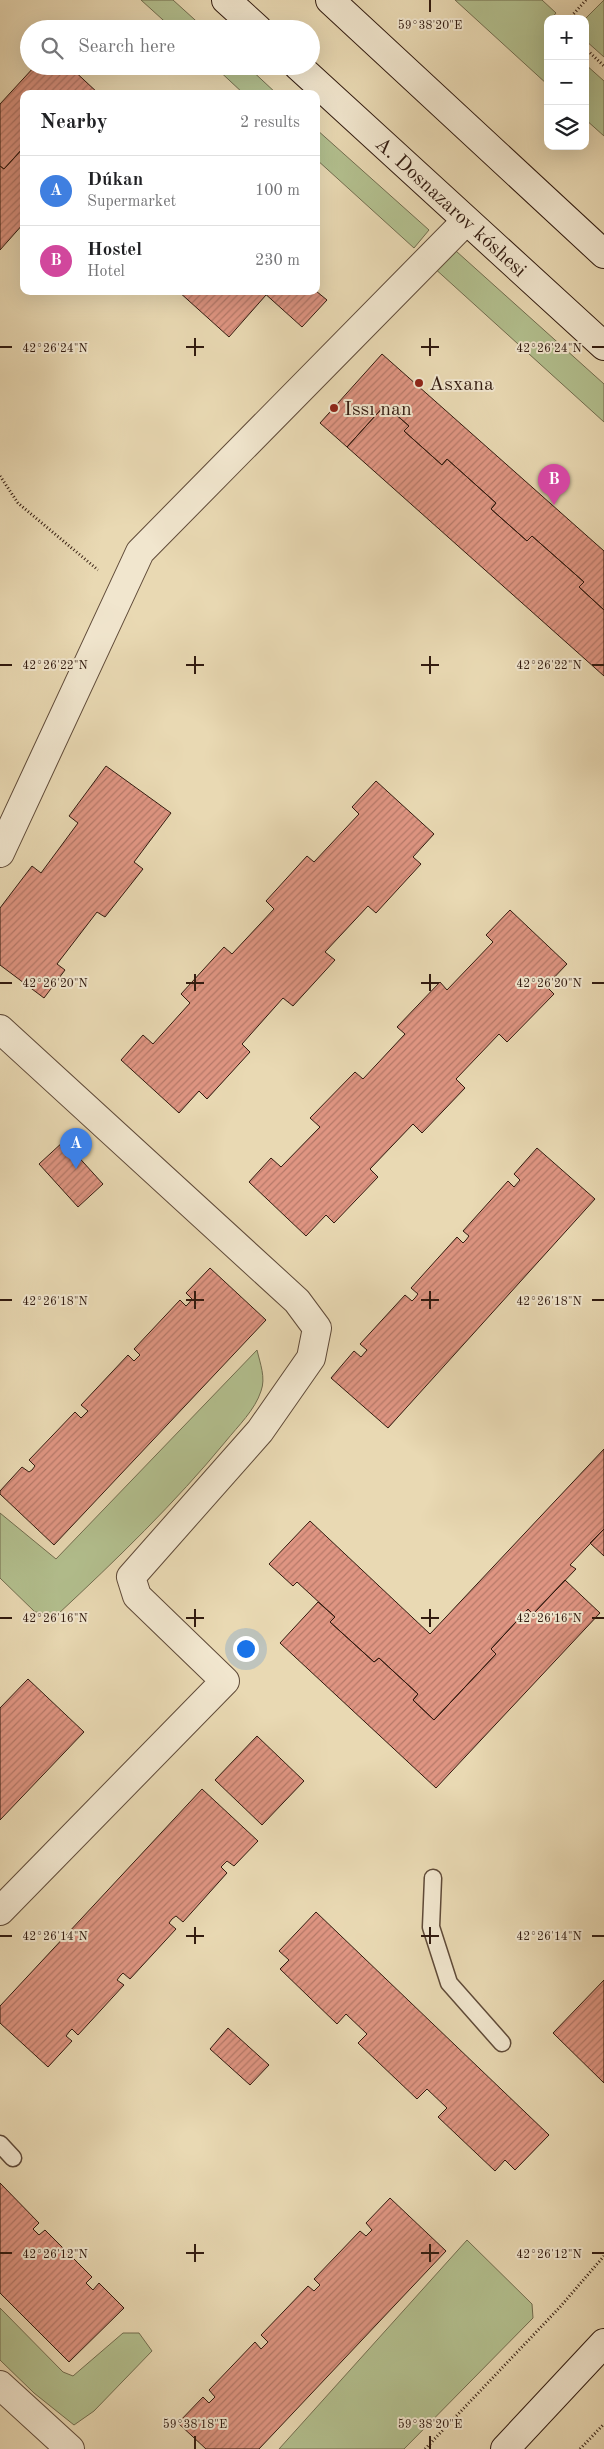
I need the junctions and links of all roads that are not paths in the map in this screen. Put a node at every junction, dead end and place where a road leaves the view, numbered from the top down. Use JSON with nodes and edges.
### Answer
{"nodes":[{"id":1,"x":226,"y":0,"type":"edge"},
{"id":2,"x":330,"y":0,"type":"edge"},
{"id":3,"x":248,"y":20,"type":"edge"},
{"id":4,"x":308,"y":75,"type":"edge"},
{"id":5,"x":466,"y":221,"type":"junction"},
{"id":6,"x":604,"y":254,"type":"edge"},
{"id":7,"x":604,"y":346,"type":"edge"},
{"id":8,"x":0,"y":853,"type":"edge"},
{"id":9,"x":0,"y":1030,"type":"edge"},
{"id":10,"x":433,"y":1878,"type":"dead end"},
{"id":11,"x":0,"y":1910,"type":"edge"},
{"id":12,"x":502,"y":2043,"type":"dead end"},
{"id":13,"x":0,"y":2144,"type":"edge"},
{"id":14,"x":13,"y":2158,"type":"dead end"},
{"id":15,"x":604,"y":2343,"type":"edge"},
{"id":16,"x":0,"y":2385,"type":"edge"},
{"id":17,"x":70,"y":2449,"type":"edge"},
{"id":18,"x":505,"y":2449,"type":"edge"}],
"edges":[{"from":1,"to":3,"type":"street"},
{"from":2,"to":6,"type":"street"},
{"from":4,"to":5,"type":"street","name":"A. Dosnazarov kóshesi"},
{"from":5,"to":7,"type":"street","name":"A. Dosnazarov kóshesi"},
{"from":5,"to":8,"type":"street"},
{"from":9,"to":11,"type":"street"},
{"from":10,"to":12,"type":"lane"},
{"from":13,"to":14,"type":"lane"},
{"from":15,"to":18,"type":"street"},
{"from":16,"to":17,"type":"street"}]}
